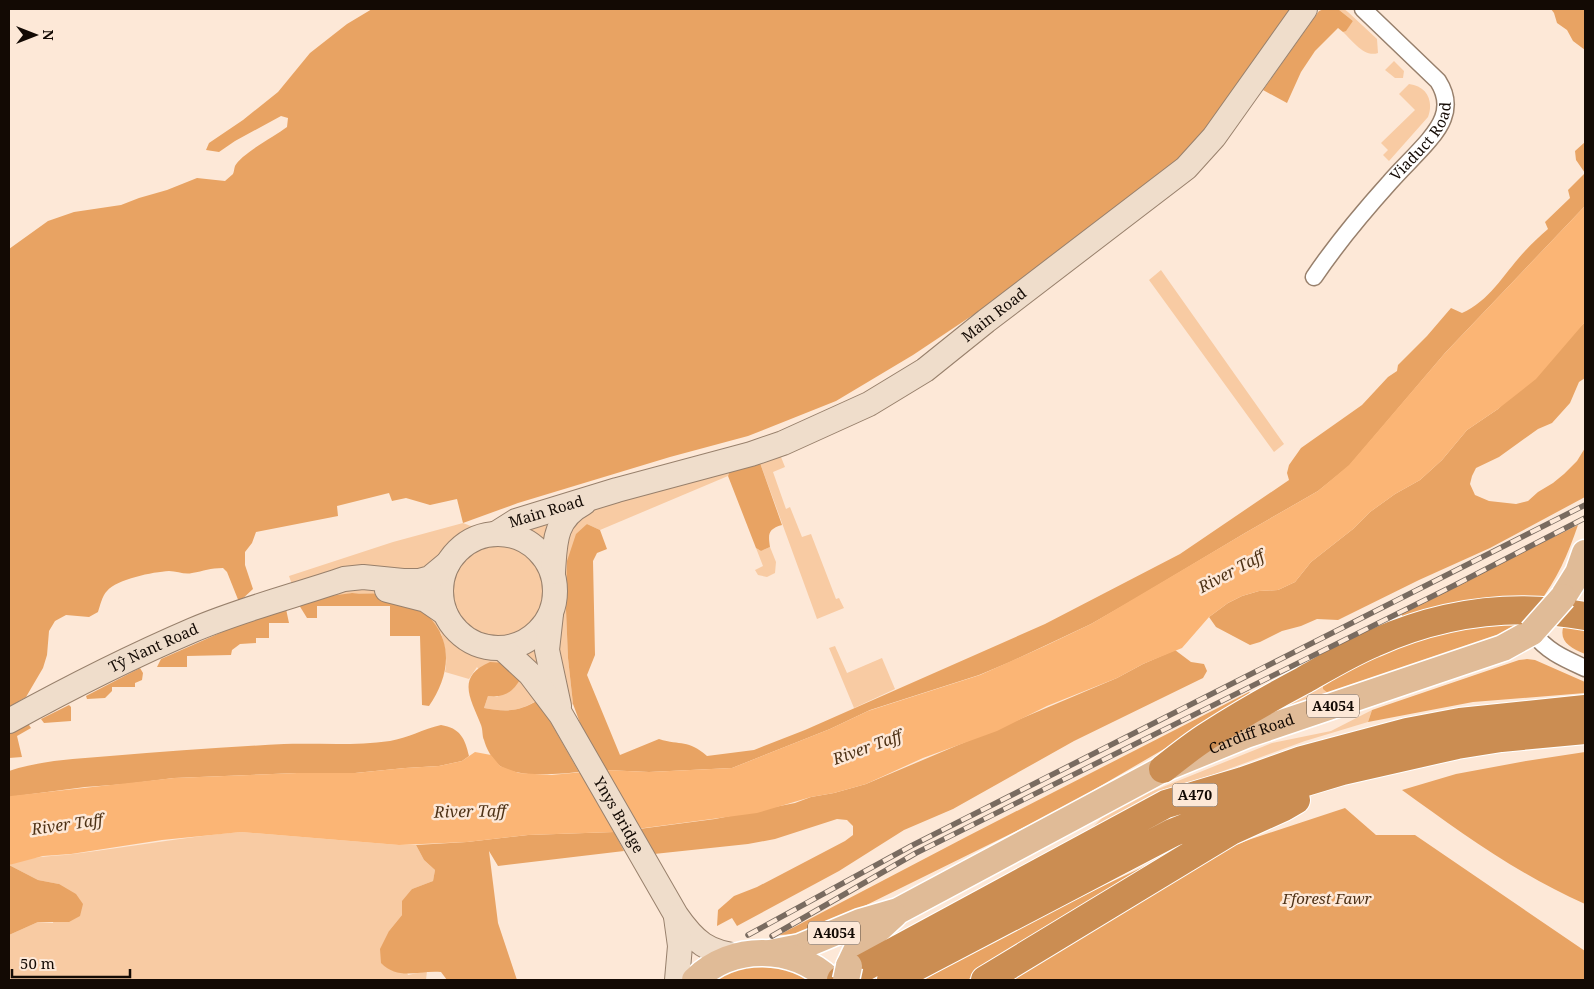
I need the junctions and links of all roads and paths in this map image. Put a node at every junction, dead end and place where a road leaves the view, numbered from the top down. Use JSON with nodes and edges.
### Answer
{"nodes":[{"id":1,"x":1305,"y":9,"type":"edge"},
{"id":2,"x":1363,"y":9,"type":"edge"},
{"id":3,"x":1314,"y":277,"type":"dead end"},
{"id":4,"x":597,"y":496,"type":"junction"},
{"id":5,"x":497,"y":533,"type":"junction"},
{"id":6,"x":1585,"y":553,"type":"edge"},
{"id":7,"x":448,"y":563,"type":"junction"},
{"id":8,"x":553,"y":572,"type":"junction"},
{"id":9,"x":306,"y":592,"type":"junction"},
{"id":10,"x":446,"y":613,"type":"junction"},
{"id":11,"x":551,"y":614,"type":"junction"},
{"id":12,"x":1585,"y":616,"type":"edge"},
{"id":13,"x":1532,"y":632,"type":"junction"},
{"id":14,"x":502,"y":648,"type":"junction"},
{"id":15,"x":1585,"y":668,"type":"edge"},
{"id":16,"x":1585,"y":709,"type":"edge"},
{"id":17,"x":560,"y":715,"type":"junction"},
{"id":18,"x":9,"y":720,"type":"edge"},
{"id":19,"x":1585,"y":730,"type":"edge"},
{"id":20,"x":1163,"y":769,"type":"junction"},
{"id":21,"x":1342,"y":772,"type":"junction"},
{"id":22,"x":898,"y":911,"type":"junction"},
{"id":23,"x":676,"y":916,"type":"junction"},
{"id":24,"x":770,"y":953,"type":"junction"},
{"id":25,"x":742,"y":956,"type":"junction"},
{"id":26,"x":839,"y":977,"type":"edge"},
{"id":27,"x":677,"y":980,"type":"edge"},
{"id":28,"x":695,"y":980,"type":"edge"},
{"id":29,"x":890,"y":980,"type":"edge"},
{"id":30,"x":985,"y":980,"type":"edge"}],
"edges":[{"from":1,"to":4,"type":"main road","name":"Main Road"},
{"from":2,"to":3,"type":"street","name":"Viaduct Road"},
{"from":4,"to":5,"type":"main road","name":"Main Road"},
{"from":4,"to":8,"type":"main road","name":"Main Road"},
{"from":5,"to":7,"type":"main road"},
{"from":5,"to":8,"type":"main road"},
{"from":6,"to":13,"type":"main road","name":"Cardiff Road","number":"A4054","bridge":true},
{"from":7,"to":9,"type":"main road","name":"Tŷ Nant Road"},
{"from":7,"to":10,"type":"main road"},
{"from":8,"to":11,"type":"main road"},
{"from":9,"to":10,"type":"main road","name":"Tŷ Nant Road"},
{"from":9,"to":18,"type":"main road","name":"Tŷ Nant Road"},
{"from":10,"to":14,"type":"main road"},
{"from":11,"to":14,"type":"main road"},
{"from":11,"to":17,"type":"main road","name":"Ynys Bridge"},
{"from":12,"to":20,"type":"highway"},
{"from":13,"to":15,"type":"street"},
{"from":13,"to":20,"type":"main road","name":"Cardiff Road","number":"A4054"},
{"from":14,"to":17,"type":"main road","name":"Ynys Bridge"},
{"from":16,"to":26,"type":"highway","number":"A470"},
{"from":17,"to":23,"type":"main road","name":"Ynys Bridge"},
{"from":19,"to":21,"type":"highway","number":"A470"},
{"from":20,"to":22,"type":"main road","name":"Cardiff Road","number":"A4054"},
{"from":21,"to":29,"type":"highway","number":"A470"},
{"from":21,"to":30,"type":"highway"},
{"from":22,"to":24,"type":"main road","name":"Cardiff Road","number":"A4054"},
{"from":22,"to":26,"type":"main road","name":"Cardiff Road","number":"A4054"},
{"from":23,"to":25,"type":"main road","name":"Ynys Bridge"},
{"from":23,"to":27,"type":"main road","name":"Ynys Bridge"},
{"from":24,"to":25,"type":"main road"},
{"from":24,"to":26,"type":"main road"},
{"from":25,"to":28,"type":"main road"}]}
